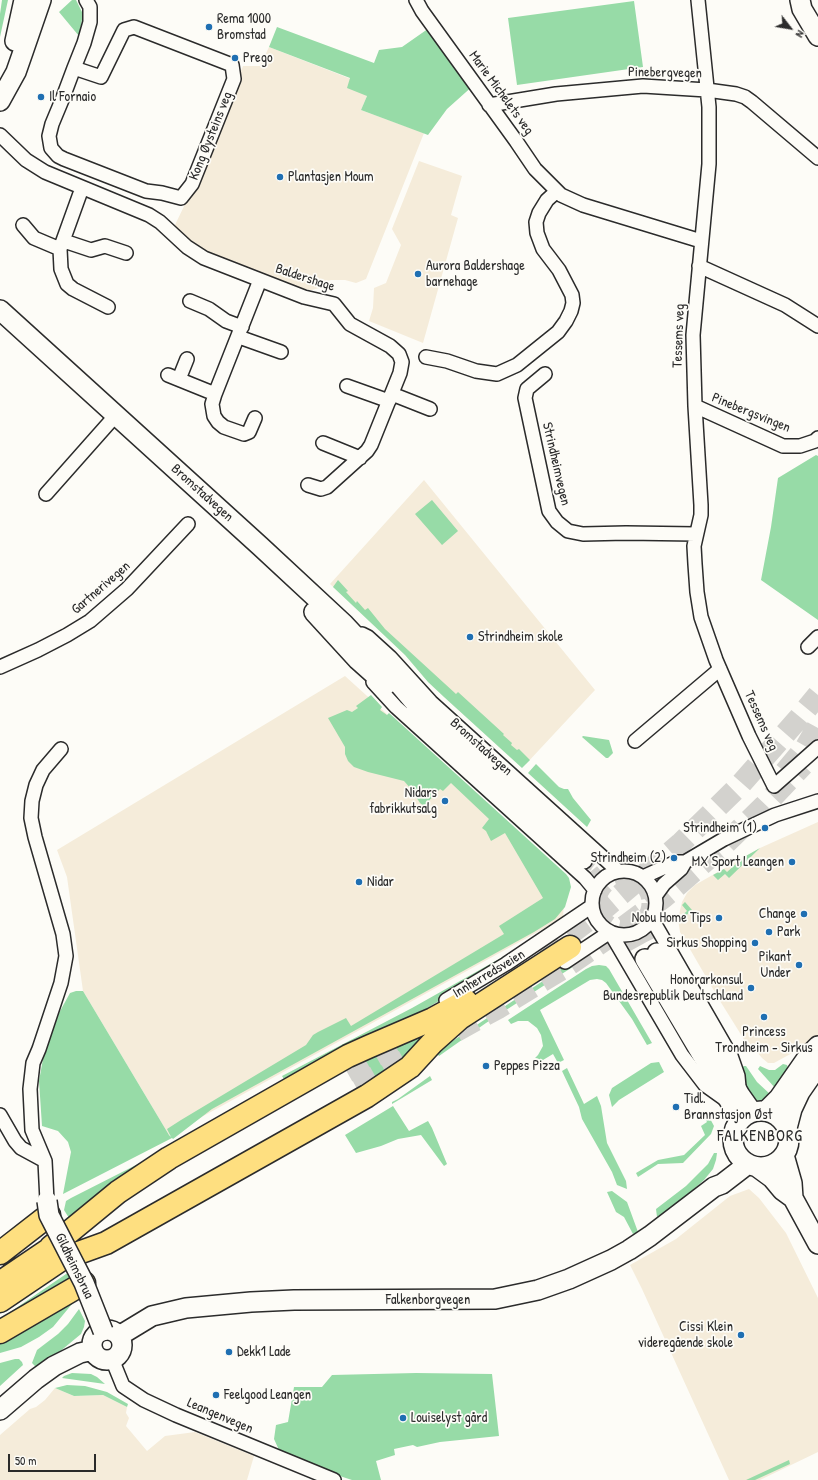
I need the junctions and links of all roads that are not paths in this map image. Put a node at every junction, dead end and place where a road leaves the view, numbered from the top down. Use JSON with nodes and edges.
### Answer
{"nodes":[{"id":1,"x":24,"y":0,"type":"edge"},
{"id":2,"x":41,"y":0,"type":"edge"},
{"id":3,"x":87,"y":0,"type":"edge"},
{"id":4,"x":698,"y":0,"type":"edge"},
{"id":5,"x":800,"y":0,"type":"edge"},
{"id":6,"x":420,"y":4,"type":"edge"},
{"id":7,"x":813,"y":17,"type":"edge"},
{"id":8,"x":818,"y":36,"type":"edge"},
{"id":9,"x":74,"y":68,"type":"junction"},
{"id":10,"x":0,"y":77,"type":"edge"},
{"id":11,"x":707,"y":90,"type":"junction"},
{"id":12,"x":0,"y":101,"type":"edge"},
{"id":13,"x":489,"y":105,"type":"junction"},
{"id":14,"x":0,"y":134,"type":"edge"},
{"id":15,"x":818,"y":158,"type":"edge"},
{"id":16,"x":82,"y":188,"type":"junction"},
{"id":17,"x":556,"y":191,"type":"junction"},
{"id":18,"x":23,"y":225,"type":"dead end"},
{"id":19,"x":701,"y":241,"type":"junction"},
{"id":20,"x":62,"y":245,"type":"junction"},
{"id":21,"x":126,"y":253,"type":"dead end"},
{"id":22,"x":699,"y":266,"type":"junction"},
{"id":23,"x":260,"y":280,"type":"junction"},
{"id":24,"x":190,"y":301,"type":"dead end"},
{"id":25,"x":108,"y":307,"type":"dead end"},
{"id":26,"x":0,"y":310,"type":"edge"},
{"id":27,"x":818,"y":326,"type":"edge"},
{"id":28,"x":240,"y":332,"type":"junction"},
{"id":29,"x":281,"y":352,"type":"dead end"},
{"id":30,"x":426,"y":357,"type":"dead end"},
{"id":31,"x":187,"y":359,"type":"dead end"},
{"id":32,"x":545,"y":374,"type":"dead end"},
{"id":33,"x":347,"y":386,"type":"dead end"},
{"id":34,"x":215,"y":394,"type":"junction"},
{"id":35,"x":390,"y":398,"type":"junction"},
{"id":36,"x":695,"y":406,"type":"junction"},
{"id":37,"x":430,"y":409,"type":"dead end"},
{"id":38,"x":116,"y":415,"type":"junction"},
{"id":39,"x":254,"y":418,"type":"dead end"},
{"id":40,"x":818,"y":438,"type":"edge"},
{"id":41,"x":323,"y":443,"type":"dead end"},
{"id":42,"x":360,"y":458,"type":"junction"},
{"id":43,"x":308,"y":485,"type":"dead end"},
{"id":44,"x":46,"y":494,"type":"dead end"},
{"id":45,"x":188,"y":524,"type":"dead end"},
{"id":46,"x":696,"y":534,"type":"junction"},
{"id":47,"x":287,"y":572,"type":"junction"},
{"id":48,"x":344,"y":624,"type":"junction"},
{"id":49,"x":818,"y":637,"type":"edge"},
{"id":50,"x":808,"y":647,"type":"dead end"},
{"id":51,"x":358,"y":660,"type":"junction"},
{"id":52,"x":0,"y":667,"type":"edge"},
{"id":53,"x":720,"y":669,"type":"junction"},
{"id":54,"x":427,"y":717,"type":"junction"},
{"id":55,"x":635,"y":741,"type":"dead end"},
{"id":56,"x":818,"y":747,"type":"edge"},
{"id":57,"x":61,"y":749,"type":"dead end"},
{"id":58,"x":818,"y":801,"type":"edge"},
{"id":59,"x":584,"y":859,"type":"dead end"},
{"id":60,"x":685,"y":862,"type":"junction"},
{"id":61,"x":618,"y":871,"type":"junction"},
{"id":62,"x":643,"y":877,"type":"junction"},
{"id":63,"x":595,"y":890,"type":"junction"},
{"id":64,"x":656,"y":895,"type":"junction"},
{"id":65,"x":592,"y":906,"type":"junction"},
{"id":66,"x":652,"y":919,"type":"junction"},
{"id":67,"x":610,"y":932,"type":"junction"},
{"id":68,"x":651,"y":956,"type":"tunnel mouth"},
{"id":69,"x":384,"y":1040,"type":"junction"},
{"id":70,"x":818,"y":1046,"type":"edge"},
{"id":71,"x":818,"y":1066,"type":"edge"},
{"id":72,"x":410,"y":1067,"type":"junction"},
{"id":73,"x":351,"y":1080,"type":"tunnel mouth"},
{"id":74,"x":734,"y":1098,"type":"junction"},
{"id":75,"x":753,"y":1114,"type":"junction"},
{"id":76,"x":0,"y":1115,"type":"edge"},
{"id":77,"x":788,"y":1128,"type":"junction"},
{"id":78,"x":734,"y":1147,"type":"junction"},
{"id":79,"x":784,"y":1155,"type":"junction"},
{"id":80,"x":45,"y":1161,"type":"junction"},
{"id":81,"x":753,"y":1166,"type":"junction"},
{"id":82,"x":714,"y":1187,"type":"junction"},
{"id":83,"x":793,"y":1198,"type":"junction"},
{"id":84,"x":48,"y":1208,"type":"junction"},
{"id":85,"x":818,"y":1244,"type":"edge"},
{"id":86,"x":0,"y":1252,"type":"edge"},
{"id":87,"x":55,"y":1254,"type":"junction"},
{"id":88,"x":0,"y":1283,"type":"edge"},
{"id":89,"x":84,"y":1283,"type":"junction"},
{"id":90,"x":0,"y":1301,"type":"edge"},
{"id":91,"x":0,"y":1332,"type":"edge"},
{"id":92,"x":111,"y":1333,"type":"junction"},
{"id":93,"x":93,"y":1350,"type":"junction"},
{"id":94,"x":112,"y":1359,"type":"junction"},
{"id":95,"x":0,"y":1410,"type":"edge"},
{"id":96,"x":334,"y":1480,"type":"edge"}],
"edges":[{"from":1,"to":10,"type":"main road"},
{"from":2,"to":12,"type":"main road"},
{"from":3,"to":9,"type":"street","name":"Kong Øysteins veg"},
{"from":4,"to":11,"type":"street","name":"Tessems veg"},
{"from":5,"to":7,"type":"main road"},
{"from":6,"to":13,"type":"street","name":"Marie Michelets veg"},
{"from":7,"to":8,"type":"main road"},
{"from":9,"to":9,"type":"street","name":"Kong Øysteins veg"},
{"from":11,"to":13,"type":"street","name":"Pinebergvegen"},
{"from":11,"to":15,"type":"street","name":"Pinebergvegen"},
{"from":11,"to":19,"type":"street","name":"Tessems veg"},
{"from":13,"to":17,"type":"street","name":"Marie Michelets veg"},
{"from":14,"to":16,"type":"street","name":"Baldershage"},
{"from":16,"to":20,"type":"street"},
{"from":16,"to":23,"type":"street","name":"Baldershage"},
{"from":17,"to":19,"type":"street","name":"Marie Michelets veg"},
{"from":17,"to":30,"type":"street"},
{"from":18,"to":20,"type":"street"},
{"from":19,"to":22,"type":"street","name":"Tessems veg"},
{"from":20,"to":21,"type":"street"},
{"from":20,"to":25,"type":"street"},
{"from":22,"to":27,"type":"street"},
{"from":22,"to":36,"type":"street","name":"Tessems veg"},
{"from":23,"to":28,"type":"street","name":"Baldershage"},
{"from":23,"to":35,"type":"street","name":"Baldershage"},
{"from":24,"to":28,"type":"street"},
{"from":26,"to":38,"type":"main road","name":"Bromstadvegen"},
{"from":28,"to":29,"type":"street"},
{"from":28,"to":34,"type":"street","name":"Baldershage"},
{"from":31,"to":34,"type":"street"},
{"from":32,"to":46,"type":"street","name":"Strindheimvegen"},
{"from":33,"to":35,"type":"street"},
{"from":34,"to":39,"type":"street","name":"Baldershage"},
{"from":35,"to":37,"type":"street"},
{"from":35,"to":42,"type":"street","name":"Baldershage"},
{"from":36,"to":40,"type":"street","name":"Pinebergsvingen"},
{"from":36,"to":46,"type":"street","name":"Tessems veg"},
{"from":38,"to":44,"type":"street"},
{"from":38,"to":47,"type":"main road","name":"Bromstadvegen"},
{"from":41,"to":42,"type":"street"},
{"from":42,"to":43,"type":"street","name":"Baldershage"},
{"from":45,"to":52,"type":"street","name":"Gartnerivegen"},
{"from":46,"to":53,"type":"street","name":"Tessems veg"},
{"from":47,"to":48,"type":"main road","name":"Bromstadvegen"},
{"from":47,"to":51,"type":"main road","name":"Bromstadvegen"},
{"from":48,"to":54,"type":"main road","name":"Bromstadvegen"},
{"from":48,"to":61,"type":"street","name":"Bromstadvegen"},
{"from":49,"to":50,"type":"street"},
{"from":51,"to":54,"type":"main road","name":"Bromstadvegen"},
{"from":51,"to":63,"type":"street","name":"Bromstadvegen"},
{"from":53,"to":55,"type":"street"},
{"from":53,"to":56,"type":"street","name":"Tessems veg"},
{"from":54,"to":59,"type":"main road","name":"Bromstadvegen"},
{"from":57,"to":80,"type":"street"},
{"from":58,"to":60,"type":"street"},
{"from":60,"to":62,"type":"street"},
{"from":60,"to":64,"type":"street"},
{"from":61,"to":62,"type":"street"},
{"from":61,"to":63,"type":"street"},
{"from":62,"to":64,"type":"street"},
{"from":63,"to":65,"type":"street"},
{"from":64,"to":66,"type":"street"},
{"from":65,"to":67,"type":"street"},
{"from":65,"to":69,"type":"street","name":"Innherredsveien"},
{"from":66,"to":67,"type":"street"},
{"from":66,"to":74,"type":"street"},
{"from":67,"to":72,"type":"street"},
{"from":67,"to":74,"type":"street"},
{"from":68,"to":74,"type":"main road"},
{"from":69,"to":72,"type":"highway"},
{"from":69,"to":87,"type":"highway"},
{"from":70,"to":75,"type":"main road"},
{"from":71,"to":77,"type":"main road"},
{"from":72,"to":87,"type":"highway"},
{"from":73,"to":87,"type":"highway"},
{"from":74,"to":75,"type":"main road"},
{"from":75,"to":77,"type":"main road"},
{"from":75,"to":78,"type":"main road"},
{"from":76,"to":80,"type":"street"},
{"from":77,"to":79,"type":"main road"},
{"from":78,"to":81,"type":"main road"},
{"from":78,"to":82,"type":"main road","name":"Falkenborgvegen"},
{"from":79,"to":81,"type":"main road"},
{"from":79,"to":83,"type":"main road"},
{"from":80,"to":84,"type":"street"},
{"from":81,"to":82,"type":"main road","name":"Falkenborgvegen"},
{"from":81,"to":83,"type":"main road"},
{"from":82,"to":92,"type":"main road","name":"Falkenborgvegen"},
{"from":83,"to":85,"type":"main road"},
{"from":84,"to":86,"type":"highway"},
{"from":84,"to":89,"type":"main road","name":"Gildheimsbrua","bridge":true},
{"from":87,"to":88,"type":"highway"},
{"from":87,"to":90,"type":"highway"},
{"from":89,"to":91,"type":"highway"},
{"from":89,"to":92,"type":"main road","name":"Gildheimsbrua","bridge":true},
{"from":92,"to":93,"type":"main road","name":"Falkenborgvegen"},
{"from":92,"to":94,"type":"main road"},
{"from":93,"to":94,"type":"main road"},
{"from":93,"to":95,"type":"main road"},
{"from":94,"to":96,"type":"street","name":"Leangenvegen"}]}
